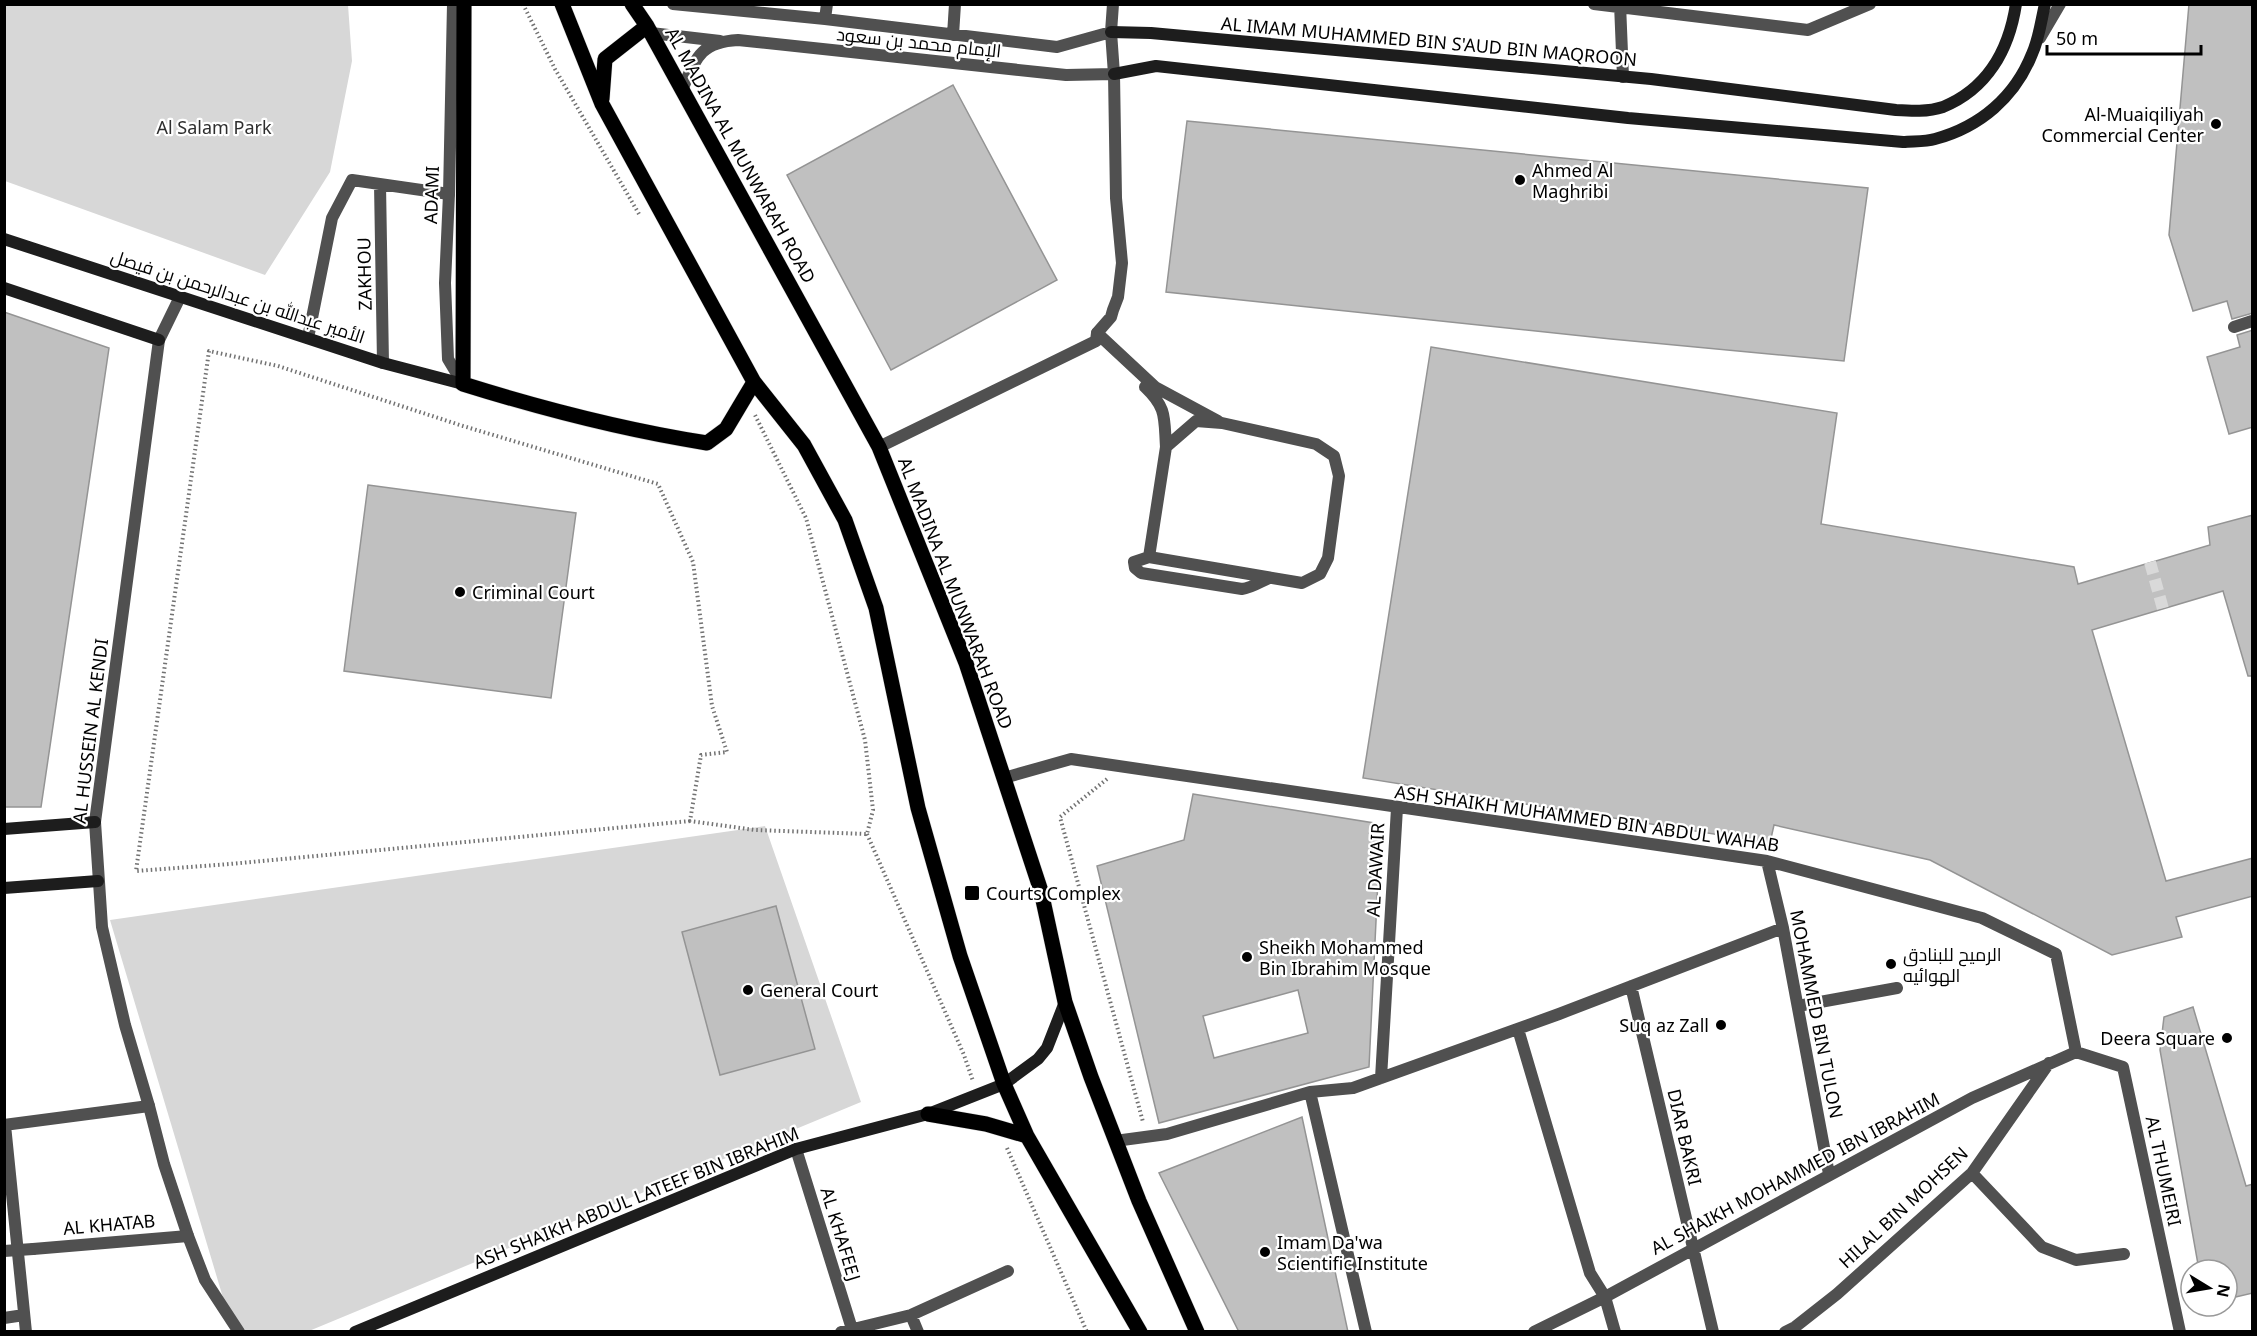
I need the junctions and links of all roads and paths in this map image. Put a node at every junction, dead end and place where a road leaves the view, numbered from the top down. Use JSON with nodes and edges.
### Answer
{"nodes":[{"id":1,"x":453,"y":4,"type":"edge"},
{"id":2,"x":464,"y":4,"type":"edge"},
{"id":3,"x":523,"y":4,"type":"edge"},
{"id":4,"x":562,"y":4,"type":"edge"},
{"id":5,"x":632,"y":4,"type":"edge"},
{"id":6,"x":673,"y":4,"type":"edge"},
{"id":7,"x":827,"y":4,"type":"edge"},
{"id":8,"x":955,"y":4,"type":"edge"},
{"id":9,"x":1113,"y":4,"type":"edge"},
{"id":10,"x":1594,"y":4,"type":"edge"},
{"id":11,"x":1870,"y":4,"type":"edge"},
{"id":12,"x":2016,"y":4,"type":"edge"},
{"id":13,"x":2046,"y":4,"type":"edge"},
{"id":14,"x":2060,"y":4,"type":"edge"},
{"id":15,"x":1620,"y":6,"type":"edge"},
{"id":16,"x":713,"y":7,"type":"edge"},
{"id":17,"x":825,"y":19,"type":"junction"},
{"id":18,"x":649,"y":30,"type":"junction"},
{"id":19,"x":1111,"y":32,"type":"junction"},
{"id":20,"x":953,"y":35,"type":"junction"},
{"id":21,"x":720,"y":41,"type":"junction"},
{"id":22,"x":2033,"y":52,"type":"junction"},
{"id":23,"x":1114,"y":74,"type":"junction"},
{"id":24,"x":1623,"y":76,"type":"junction"},
{"id":25,"x":682,"y":90,"type":"junction"},
{"id":26,"x":602,"y":104,"type":"junction"},
{"id":27,"x":380,"y":184,"type":"junction"},
{"id":28,"x":449,"y":194,"type":"junction"},
{"id":29,"x":640,"y":214,"type":"dead end"},
{"id":30,"x":4,"y":239,"type":"edge"},
{"id":31,"x":4,"y":288,"type":"edge"},
{"id":32,"x":180,"y":297,"type":"junction"},
{"id":33,"x":2253,"y":321,"type":"edge"},
{"id":34,"x":2234,"y":327,"type":"dead end"},
{"id":35,"x":1096,"y":337,"type":"junction"},
{"id":36,"x":308,"y":338,"type":"junction"},
{"id":37,"x":159,"y":340,"type":"junction"},
{"id":38,"x":384,"y":363,"type":"junction"},
{"id":39,"x":754,"y":382,"type":"junction"},
{"id":40,"x":463,"y":384,"type":"junction"},
{"id":41,"x":1222,"y":423,"type":"junction"},
{"id":42,"x":767,"y":437,"type":"dead end"},
{"id":43,"x":879,"y":447,"type":"junction"},
{"id":44,"x":1166,"y":447,"type":"junction"},
{"id":45,"x":1149,"y":557,"type":"junction"},
{"id":46,"x":1269,"y":578,"type":"junction"},
{"id":47,"x":1123,"y":767,"type":"junction"},
{"id":48,"x":1004,"y":777,"type":"junction"},
{"id":49,"x":1397,"y":808,"type":"junction"},
{"id":50,"x":690,"y":821,"type":"junction"},
{"id":51,"x":95,"y":822,"type":"junction"},
{"id":52,"x":4,"y":829,"type":"edge"},
{"id":53,"x":867,"y":834,"type":"junction"},
{"id":54,"x":1767,"y":861,"type":"junction"},
{"id":55,"x":98,"y":881,"type":"junction"},
{"id":56,"x":4,"y":888,"type":"edge"},
{"id":57,"x":1783,"y":928,"type":"junction"},
{"id":58,"x":1630,"y":986,"type":"junction"},
{"id":59,"x":1897,"y":988,"type":"dead end"},
{"id":60,"x":1065,"y":1002,"type":"junction"},
{"id":61,"x":1798,"y":1006,"type":"junction"},
{"id":62,"x":1518,"y":1029,"type":"junction"},
{"id":63,"x":2076,"y":1052,"type":"junction"},
{"id":64,"x":964,"y":1055,"type":"dead end"},
{"id":65,"x":2050,"y":1062,"type":"junction"},
{"id":66,"x":1381,"y":1078,"type":"junction"},
{"id":67,"x":1004,"y":1084,"type":"junction"},
{"id":68,"x":1310,"y":1092,"type":"junction"},
{"id":69,"x":150,"y":1106,"type":"junction"},
{"id":70,"x":928,"y":1114,"type":"junction"},
{"id":71,"x":5,"y":1125,"type":"edge"},
{"id":72,"x":1027,"y":1136,"type":"junction"},
{"id":73,"x":1148,"y":1137,"type":"junction"},
{"id":74,"x":1115,"y":1141,"type":"junction"},
{"id":75,"x":999,"y":1143,"type":"dead end"},
{"id":76,"x":796,"y":1149,"type":"junction"},
{"id":77,"x":1972,"y":1173,"type":"junction"},
{"id":78,"x":1829,"y":1174,"type":"junction"},
{"id":79,"x":188,"y":1236,"type":"junction"},
{"id":80,"x":1693,"y":1248,"type":"junction"},
{"id":81,"x":4,"y":1251,"type":"edge"},
{"id":82,"x":2124,"y":1254,"type":"dead end"},
{"id":83,"x":1008,"y":1271,"type":"dead end"},
{"id":84,"x":1605,"y":1297,"type":"junction"},
{"id":85,"x":24,"y":1315,"type":"junction"},
{"id":86,"x":911,"y":1315,"type":"junction"},
{"id":87,"x":4,"y":1318,"type":"edge"},
{"id":88,"x":846,"y":1330,"type":"edge"},
{"id":89,"x":26,"y":1332,"type":"edge"},
{"id":90,"x":239,"y":1332,"type":"edge"},
{"id":91,"x":354,"y":1332,"type":"edge"},
{"id":92,"x":918,"y":1332,"type":"edge"},
{"id":93,"x":1087,"y":1332,"type":"edge"},
{"id":94,"x":1140,"y":1332,"type":"edge"},
{"id":95,"x":1197,"y":1332,"type":"edge"},
{"id":96,"x":1366,"y":1332,"type":"edge"},
{"id":97,"x":1534,"y":1332,"type":"edge"},
{"id":98,"x":1615,"y":1332,"type":"edge"},
{"id":99,"x":1713,"y":1332,"type":"edge"},
{"id":100,"x":1785,"y":1332,"type":"edge"},
{"id":101,"x":2180,"y":1332,"type":"edge"}],
"edges":[{"from":1,"to":28,"type":"street","name":"ADAMI"},
{"from":2,"to":40,"type":"main road"},
{"from":3,"to":29,"type":"path"},
{"from":4,"to":26,"type":"main road"},
{"from":5,"to":18,"type":"main road","name":"AL MADINA AL MUNWARAH ROAD"},
{"from":6,"to":16,"type":"street","name":"AL IMAM MUHAMMED BIN S'AUD BIN MAQROON"},
{"from":7,"to":17,"type":"street"},
{"from":8,"to":20,"type":"street"},
{"from":9,"to":19,"type":"street"},
{"from":10,"to":15,"type":"street"},
{"from":11,"to":15,"type":"street"},
{"from":12,"to":24,"type":"street","name":"AL IMAM MUHAMMED BIN S'AUD BIN MAQROON"},
{"from":13,"to":22,"type":"street"},
{"from":14,"to":22,"type":"street"},
{"from":15,"to":24,"type":"street"},
{"from":16,"to":17,"type":"street","name":"AL IMAM MUHAMMED BIN S'AUD BIN MAQROON"},
{"from":17,"to":20,"type":"street","name":"AL IMAM MUHAMMED BIN S'AUD BIN MAQROON"},
{"from":18,"to":21,"type":"street","name":"الإمام محمد بن سعود"},
{"from":18,"to":25,"type":"main road","name":"AL MADINA AL MUNWARAH ROAD"},
{"from":18,"to":26,"type":"main road"},
{"from":19,"to":20,"type":"street","name":"AL IMAM MUHAMMED BIN S'AUD BIN MAQROON"},
{"from":19,"to":23,"type":"street"},
{"from":19,"to":24,"type":"street","name":"AL IMAM MUHAMMED BIN S'AUD BIN MAQROON"},
{"from":21,"to":23,"type":"street","name":"الإمام محمد بن سعود"},
{"from":21,"to":25,"type":"street"},
{"from":22,"to":23,"type":"street"},
{"from":23,"to":35,"type":"street"},
{"from":25,"to":43,"type":"main road","name":"AL MADINA AL MUNWARAH ROAD"},
{"from":26,"to":39,"type":"main road"},
{"from":27,"to":28,"type":"street"},
{"from":27,"to":36,"type":"street"},
{"from":27,"to":38,"type":"street","name":"ZAKHOU"},
{"from":28,"to":40,"type":"street","name":"ADAMI"},
{"from":30,"to":32,"type":"street","name":"الأمير عبدالله بن عبدالرحمن بن فيصل"},
{"from":31,"to":37,"type":"street"},
{"from":32,"to":36,"type":"street","name":"الأمير عبدالله بن عبدالرحمن بن فيصل"},
{"from":32,"to":37,"type":"street","name":"AL HUSSEIN AL KENDI"},
{"from":33,"to":34,"type":"street"},
{"from":35,"to":41,"type":"street"},
{"from":35,"to":43,"type":"street"},
{"from":35,"to":44,"type":"street"},
{"from":36,"to":38,"type":"street","name":"الأمير عبدالله بن عبدالرحمن بن فيصل"},
{"from":37,"to":51,"type":"street","name":"AL HUSSEIN AL KENDI"},
{"from":38,"to":40,"type":"street","name":"الأمير عبدالله بن عبدالرحمن بن فيصل"},
{"from":39,"to":40,"type":"main road"},
{"from":39,"to":67,"type":"main road"},
{"from":41,"to":44,"type":"street"},
{"from":41,"to":46,"type":"street"},
{"from":42,"to":53,"type":"path"},
{"from":43,"to":48,"type":"main road","name":"AL MADINA AL MUNWARAH ROAD"},
{"from":44,"to":45,"type":"street"},
{"from":45,"to":46,"type":"street"},
{"from":45,"to":46,"type":"street"},
{"from":47,"to":48,"type":"street","name":"ASH SHAIKH MUHAMMED BIN ABDUL WAHAB"},
{"from":47,"to":49,"type":"street","name":"ASH SHAIKH MUHAMMED BIN ABDUL WAHAB"},
{"from":47,"to":73,"type":"path"},
{"from":48,"to":60,"type":"main road","name":"AL MADINA AL MUNWARAH ROAD"},
{"from":49,"to":54,"type":"street","name":"ASH SHAIKH MUHAMMED BIN ABDUL WAHAB"},
{"from":49,"to":66,"type":"street","name":"AL DAWAIR"},
{"from":50,"to":50,"type":"path"},
{"from":50,"to":53,"type":"path"},
{"from":51,"to":52,"type":"street"},
{"from":51,"to":55,"type":"street","name":"AL HUSSEIN AL KENDI"},
{"from":53,"to":64,"type":"path"},
{"from":54,"to":57,"type":"street","name":"MOHAMMED BIN TULON"},
{"from":54,"to":63,"type":"street","name":"ASH SHAIKH MUHAMMED BIN ABDUL WAHAB"},
{"from":55,"to":56,"type":"street"},
{"from":55,"to":69,"type":"street","name":"AL HUSSEIN AL KENDI"},
{"from":57,"to":58,"type":"street"},
{"from":57,"to":61,"type":"street","name":"MOHAMMED BIN TULON"},
{"from":58,"to":62,"type":"street"},
{"from":58,"to":80,"type":"street","name":"DIAR BAKRI"},
{"from":59,"to":61,"type":"street"},
{"from":60,"to":67,"type":"street","name":"ASH SHAIKH ABDUL LATEEF BIN IBRAHIM"},
{"from":60,"to":74,"type":"main road","name":"AL MADINA AL MUNWARAH ROAD"},
{"from":61,"to":78,"type":"street","name":"MOHAMMED BIN TULON"},
{"from":62,"to":66,"type":"street"},
{"from":62,"to":84,"type":"street"},
{"from":63,"to":65,"type":"street","name":"AL SHAIKH MOHAMMED IBN IBRAHIM"},
{"from":63,"to":101,"type":"street","name":"AL THUMEIRI"},
{"from":65,"to":77,"type":"street","name":"HILAL BIN MOHSEN"},
{"from":65,"to":78,"type":"street","name":"AL SHAIKH MOHAMMED IBN IBRAHIM"},
{"from":66,"to":68,"type":"street"},
{"from":67,"to":70,"type":"street","name":"ASH SHAIKH ABDUL LATEEF BIN IBRAHIM"},
{"from":67,"to":72,"type":"main road"},
{"from":68,"to":73,"type":"street"},
{"from":68,"to":96,"type":"street"},
{"from":69,"to":71,"type":"street"},
{"from":69,"to":79,"type":"street","name":"AL HUSSEIN AL KENDI"},
{"from":70,"to":72,"type":"main road"},
{"from":70,"to":76,"type":"street","name":"ASH SHAIKH ABDUL LATEEF BIN IBRAHIM"},
{"from":71,"to":85,"type":"street"},
{"from":72,"to":94,"type":"main road"},
{"from":73,"to":74,"type":"street"},
{"from":74,"to":95,"type":"main road","name":"AL MADINA AL MUNWARAH ROAD"},
{"from":75,"to":93,"type":"path"},
{"from":76,"to":88,"type":"street","name":"AL KHAFEEJ"},
{"from":76,"to":91,"type":"street","name":"ASH SHAIKH ABDUL LATEEF BIN IBRAHIM"},
{"from":77,"to":82,"type":"street"},
{"from":77,"to":100,"type":"street","name":"HILAL BIN MOHSEN"},
{"from":78,"to":80,"type":"street","name":"AL SHAIKH MOHAMMED IBN IBRAHIM"},
{"from":79,"to":81,"type":"street","name":"AL KHATAB","bridge":true},
{"from":79,"to":90,"type":"street","name":"AL HUSSEIN AL KENDI"},
{"from":80,"to":84,"type":"street","name":"AL SHAIKH MOHAMMED IBN IBRAHIM"},
{"from":80,"to":99,"type":"street","name":"DIAR BAKRI"},
{"from":83,"to":86,"type":"street"},
{"from":84,"to":97,"type":"street","name":"AL SHAIKH MOHAMMED IBN IBRAHIM"},
{"from":84,"to":98,"type":"street"},
{"from":85,"to":87,"type":"street"},
{"from":85,"to":89,"type":"street"},
{"from":86,"to":88,"type":"street"},
{"from":86,"to":92,"type":"street"}]}
